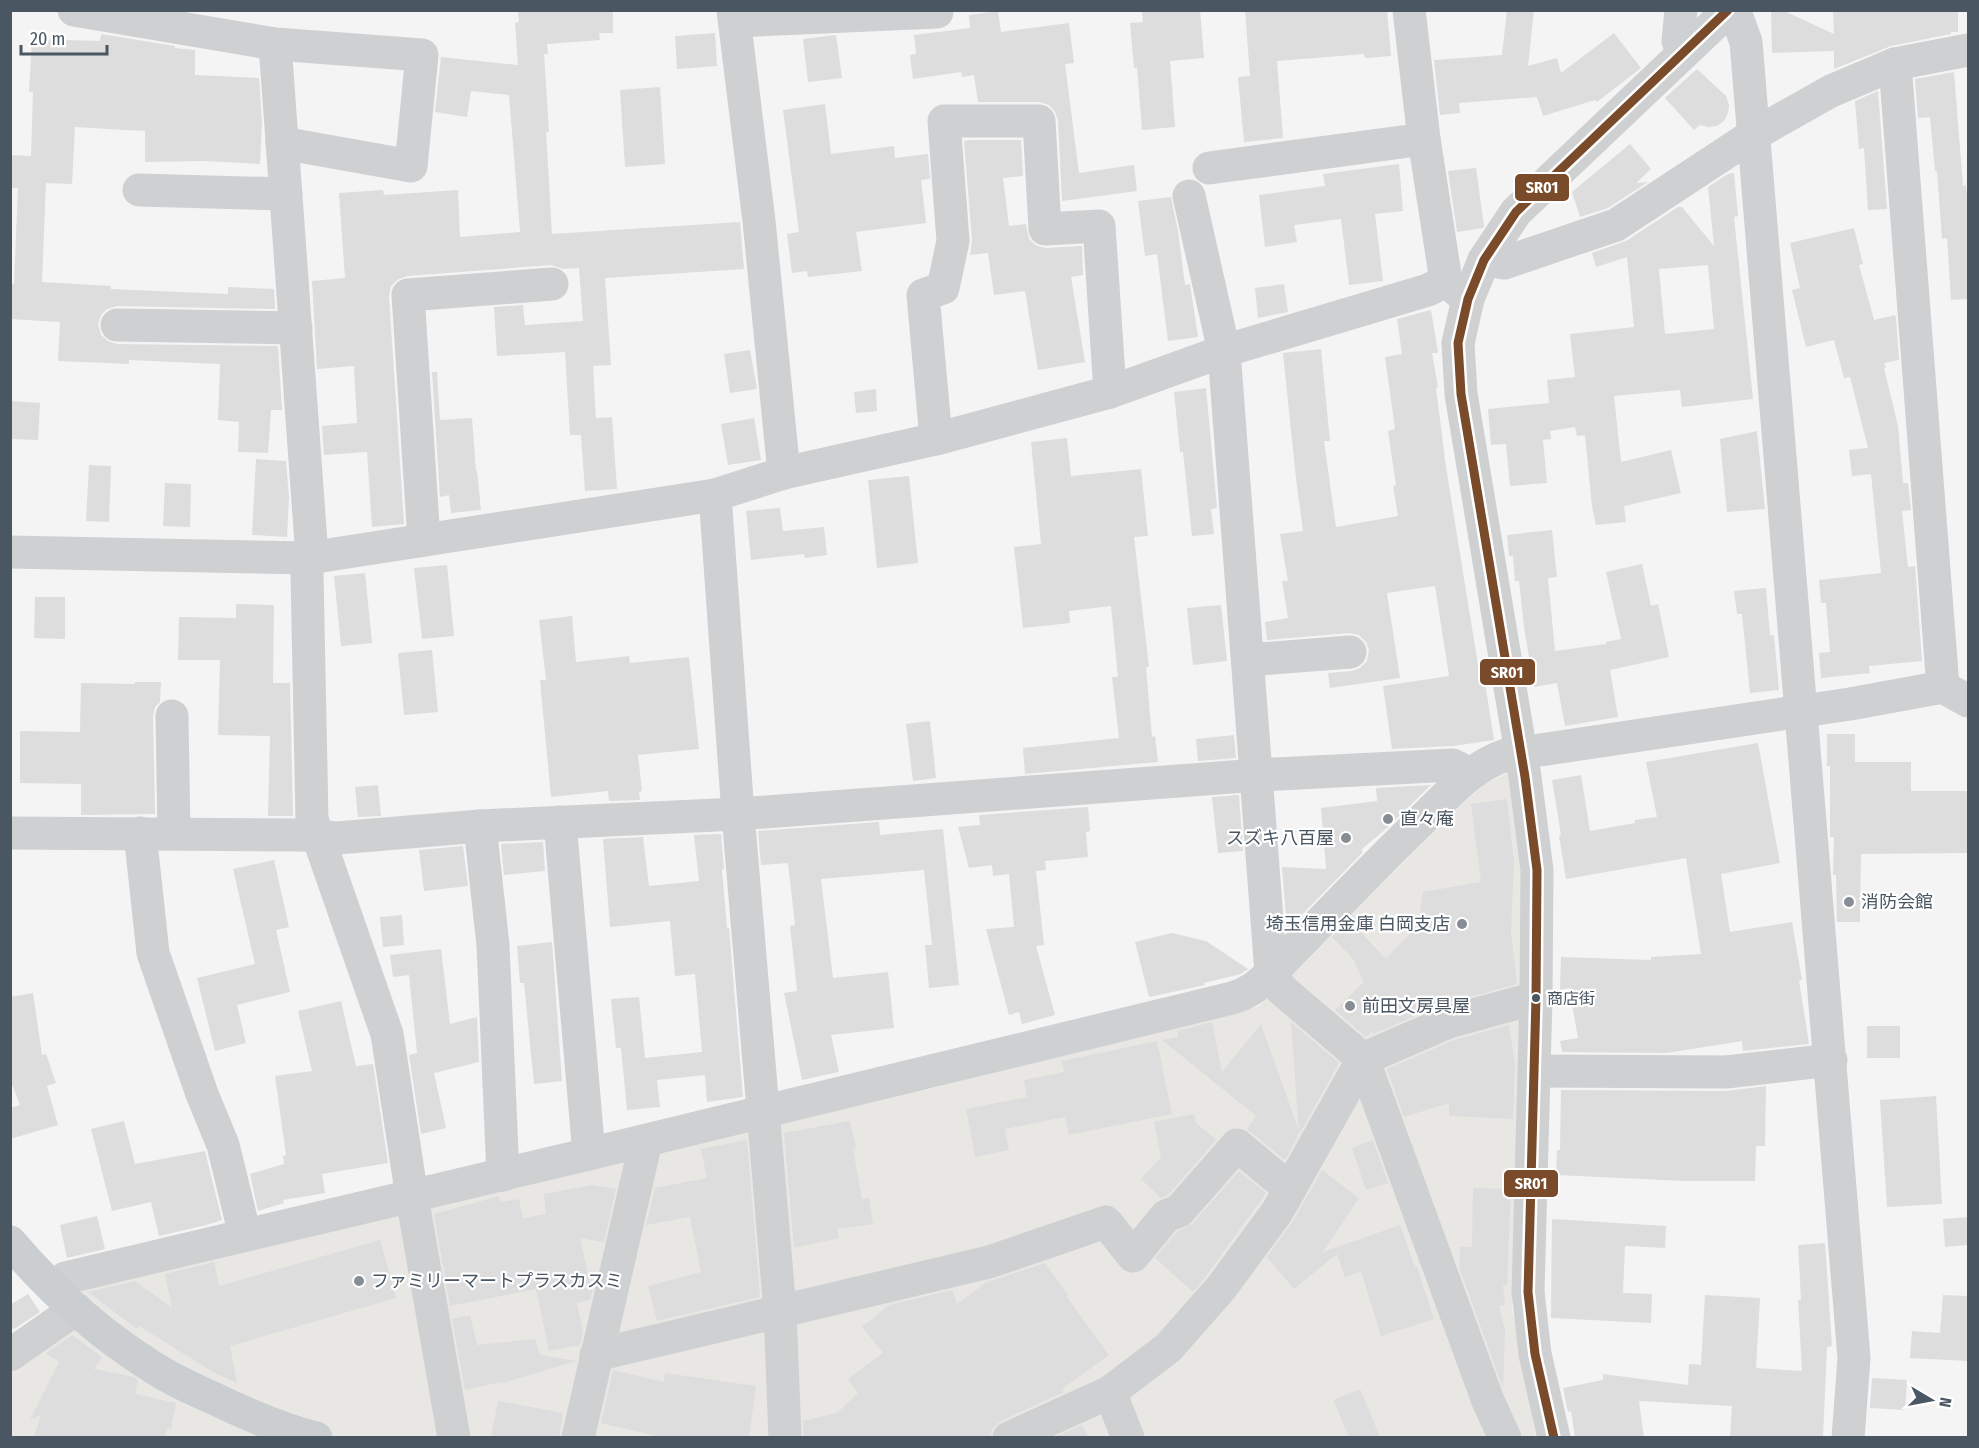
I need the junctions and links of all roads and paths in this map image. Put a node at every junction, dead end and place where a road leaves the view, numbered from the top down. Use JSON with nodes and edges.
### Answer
{"nodes":[{"id":1,"x":74,"y":10,"type":"edge"},
{"id":2,"x":1409,"y":10,"type":"edge"},
{"id":3,"x":1681,"y":10,"type":"edge"},
{"id":4,"x":1729,"y":10,"type":"edge"},
{"id":5,"x":937,"y":12,"type":"edge"},
{"id":6,"x":734,"y":16,"type":"edge"},
{"id":7,"x":203,"y":21,"type":"edge"},
{"id":8,"x":275,"y":44,"type":"junction"},
{"id":9,"x":1686,"y":50,"type":"junction"},
{"id":10,"x":1968,"y":50,"type":"edge"},
{"id":11,"x":1895,"y":64,"type":"junction"},
{"id":12,"x":1753,"y":135,"type":"junction"},
{"id":13,"x":1424,"y":139,"type":"junction"},
{"id":14,"x":282,"y":143,"type":"junction"},
{"id":15,"x":1209,"y":168,"type":"dead end"},
{"id":16,"x":139,"y":190,"type":"dead end"},
{"id":17,"x":286,"y":194,"type":"junction"},
{"id":18,"x":1189,"y":196,"type":"dead end"},
{"id":19,"x":1484,"y":260,"type":"junction"},
{"id":20,"x":552,"y":284,"type":"dead end"},
{"id":21,"x":1457,"y":290,"type":"junction"},
{"id":22,"x":117,"y":326,"type":"dead end"},
{"id":23,"x":296,"y":328,"type":"junction"},
{"id":24,"x":1224,"y":351,"type":"junction"},
{"id":25,"x":1110,"y":392,"type":"junction"},
{"id":26,"x":936,"y":439,"type":"junction"},
{"id":27,"x":784,"y":473,"type":"junction"},
{"id":28,"x":716,"y":495,"type":"junction"},
{"id":29,"x":424,"y":540,"type":"junction"},
{"id":30,"x":10,"y":552,"type":"edge"},
{"id":31,"x":309,"y":558,"type":"junction"},
{"id":32,"x":1350,"y":652,"type":"dead end"},
{"id":33,"x":1248,"y":660,"type":"junction"},
{"id":34,"x":1956,"y":694,"type":"edge"},
{"id":35,"x":1800,"y":710,"type":"junction"},
{"id":36,"x":172,"y":716,"type":"dead end"},
{"id":37,"x":1521,"y":753,"type":"junction"},
{"id":38,"x":1470,"y":774,"type":"junction"},
{"id":39,"x":1258,"y":775,"type":"junction"},
{"id":40,"x":738,"y":814,"type":"junction"},
{"id":41,"x":560,"y":822,"type":"junction"},
{"id":42,"x":480,"y":826,"type":"junction"},
{"id":43,"x":10,"y":833,"type":"edge"},
{"id":44,"x":140,"y":833,"type":"junction"},
{"id":45,"x":174,"y":833,"type":"junction"},
{"id":46,"x":320,"y":837,"type":"junction"},
{"id":47,"x":1271,"y":973,"type":"junction"},
{"id":48,"x":1536,"y":998,"type":"junction"},
{"id":49,"x":1363,"y":1059,"type":"junction"},
{"id":50,"x":1831,"y":1060,"type":"junction"},
{"id":51,"x":1534,"y":1071,"type":"junction"},
{"id":52,"x":763,"y":1112,"type":"junction"},
{"id":53,"x":646,"y":1141,"type":"junction"},
{"id":54,"x":589,"y":1154,"type":"junction"},
{"id":55,"x":503,"y":1174,"type":"junction"},
{"id":56,"x":1290,"y":1189,"type":"junction"},
{"id":57,"x":412,"y":1197,"type":"junction"},
{"id":58,"x":245,"y":1235,"type":"junction"},
{"id":59,"x":17,"y":1259,"type":"edge"},
{"id":60,"x":65,"y":1299,"type":"junction"},
{"id":61,"x":780,"y":1311,"type":"junction"},
{"id":62,"x":10,"y":1355,"type":"edge"},
{"id":63,"x":596,"y":1355,"type":"junction"},
{"id":64,"x":1110,"y":1392,"type":"junction"},
{"id":65,"x":316,"y":1437,"type":"edge"},
{"id":66,"x":454,"y":1437,"type":"edge"},
{"id":67,"x":578,"y":1437,"type":"edge"},
{"id":68,"x":785,"y":1437,"type":"edge"},
{"id":69,"x":1009,"y":1437,"type":"edge"},
{"id":70,"x":1128,"y":1437,"type":"edge"},
{"id":71,"x":1505,"y":1437,"type":"edge"},
{"id":72,"x":1554,"y":1437,"type":"edge"},
{"id":73,"x":1848,"y":1437,"type":"edge"}],
"edges":[{"from":1,"to":7,"type":"street"},
{"from":2,"to":13,"type":"street"},
{"from":3,"to":9,"type":"street"},
{"from":4,"to":9,"type":"street"},
{"from":4,"to":12,"type":"street"},
{"from":5,"to":6,"type":"street"},
{"from":6,"to":27,"type":"street"},
{"from":7,"to":8,"type":"street"},
{"from":8,"to":14,"type":"street"},
{"from":8,"to":14,"type":"street"},
{"from":9,"to":19,"type":"street"},
{"from":10,"to":11,"type":"street"},
{"from":11,"to":12,"type":"street"},
{"from":11,"to":34,"type":"street"},
{"from":12,"to":19,"type":"street"},
{"from":12,"to":35,"type":"street"},
{"from":13,"to":15,"type":"street"},
{"from":13,"to":21,"type":"street"},
{"from":14,"to":17,"type":"street"},
{"from":16,"to":17,"type":"street"},
{"from":17,"to":23,"type":"street"},
{"from":18,"to":24,"type":"street"},
{"from":19,"to":21,"type":"street"},
{"from":20,"to":29,"type":"street"},
{"from":21,"to":24,"type":"street"},
{"from":21,"to":37,"type":"street"},
{"from":22,"to":23,"type":"street"},
{"from":23,"to":31,"type":"street"},
{"from":24,"to":25,"type":"street"},
{"from":24,"to":33,"type":"street"},
{"from":25,"to":26,"type":"street"},
{"from":25,"to":26,"type":"street"},
{"from":26,"to":27,"type":"street"},
{"from":27,"to":28,"type":"street"},
{"from":28,"to":29,"type":"street"},
{"from":28,"to":40,"type":"street"},
{"from":29,"to":31,"type":"street"},
{"from":30,"to":31,"type":"street"},
{"from":31,"to":46,"type":"street"},
{"from":32,"to":33,"type":"street"},
{"from":33,"to":39,"type":"street"},
{"from":34,"to":35,"type":"street"},
{"from":35,"to":37,"type":"street"},
{"from":35,"to":50,"type":"street"},
{"from":36,"to":45,"type":"street"},
{"from":37,"to":38,"type":"street"},
{"from":37,"to":48,"type":"street"},
{"from":38,"to":39,"type":"street"},
{"from":38,"to":47,"type":"street"},
{"from":39,"to":40,"type":"street"},
{"from":39,"to":47,"type":"street"},
{"from":40,"to":41,"type":"street"},
{"from":40,"to":52,"type":"street"},
{"from":41,"to":42,"type":"street"},
{"from":41,"to":54,"type":"street"},
{"from":42,"to":46,"type":"street"},
{"from":42,"to":55,"type":"street"},
{"from":43,"to":44,"type":"street"},
{"from":44,"to":45,"type":"street"},
{"from":44,"to":58,"type":"street"},
{"from":45,"to":46,"type":"street"},
{"from":46,"to":57,"type":"street"},
{"from":47,"to":49,"type":"street"},
{"from":47,"to":52,"type":"street"},
{"from":48,"to":49,"type":"street"},
{"from":48,"to":51,"type":"street"},
{"from":49,"to":56,"type":"street"},
{"from":49,"to":71,"type":"street"},
{"from":50,"to":51,"type":"street"},
{"from":50,"to":73,"type":"street"},
{"from":51,"to":72,"type":"street"},
{"from":52,"to":53,"type":"street"},
{"from":52,"to":61,"type":"street"},
{"from":53,"to":54,"type":"street"},
{"from":53,"to":63,"type":"street"},
{"from":54,"to":55,"type":"street"},
{"from":55,"to":57,"type":"street"},
{"from":56,"to":61,"type":"street"},
{"from":56,"to":64,"type":"street"},
{"from":57,"to":58,"type":"street"},
{"from":57,"to":66,"type":"street"},
{"from":58,"to":60,"type":"street"},
{"from":59,"to":60,"type":"main road"},
{"from":60,"to":62,"type":"street"},
{"from":60,"to":65,"type":"main road"},
{"from":61,"to":63,"type":"street"},
{"from":61,"to":68,"type":"street"},
{"from":63,"to":67,"type":"street"},
{"from":64,"to":69,"type":"street"},
{"from":64,"to":70,"type":"street"}]}
